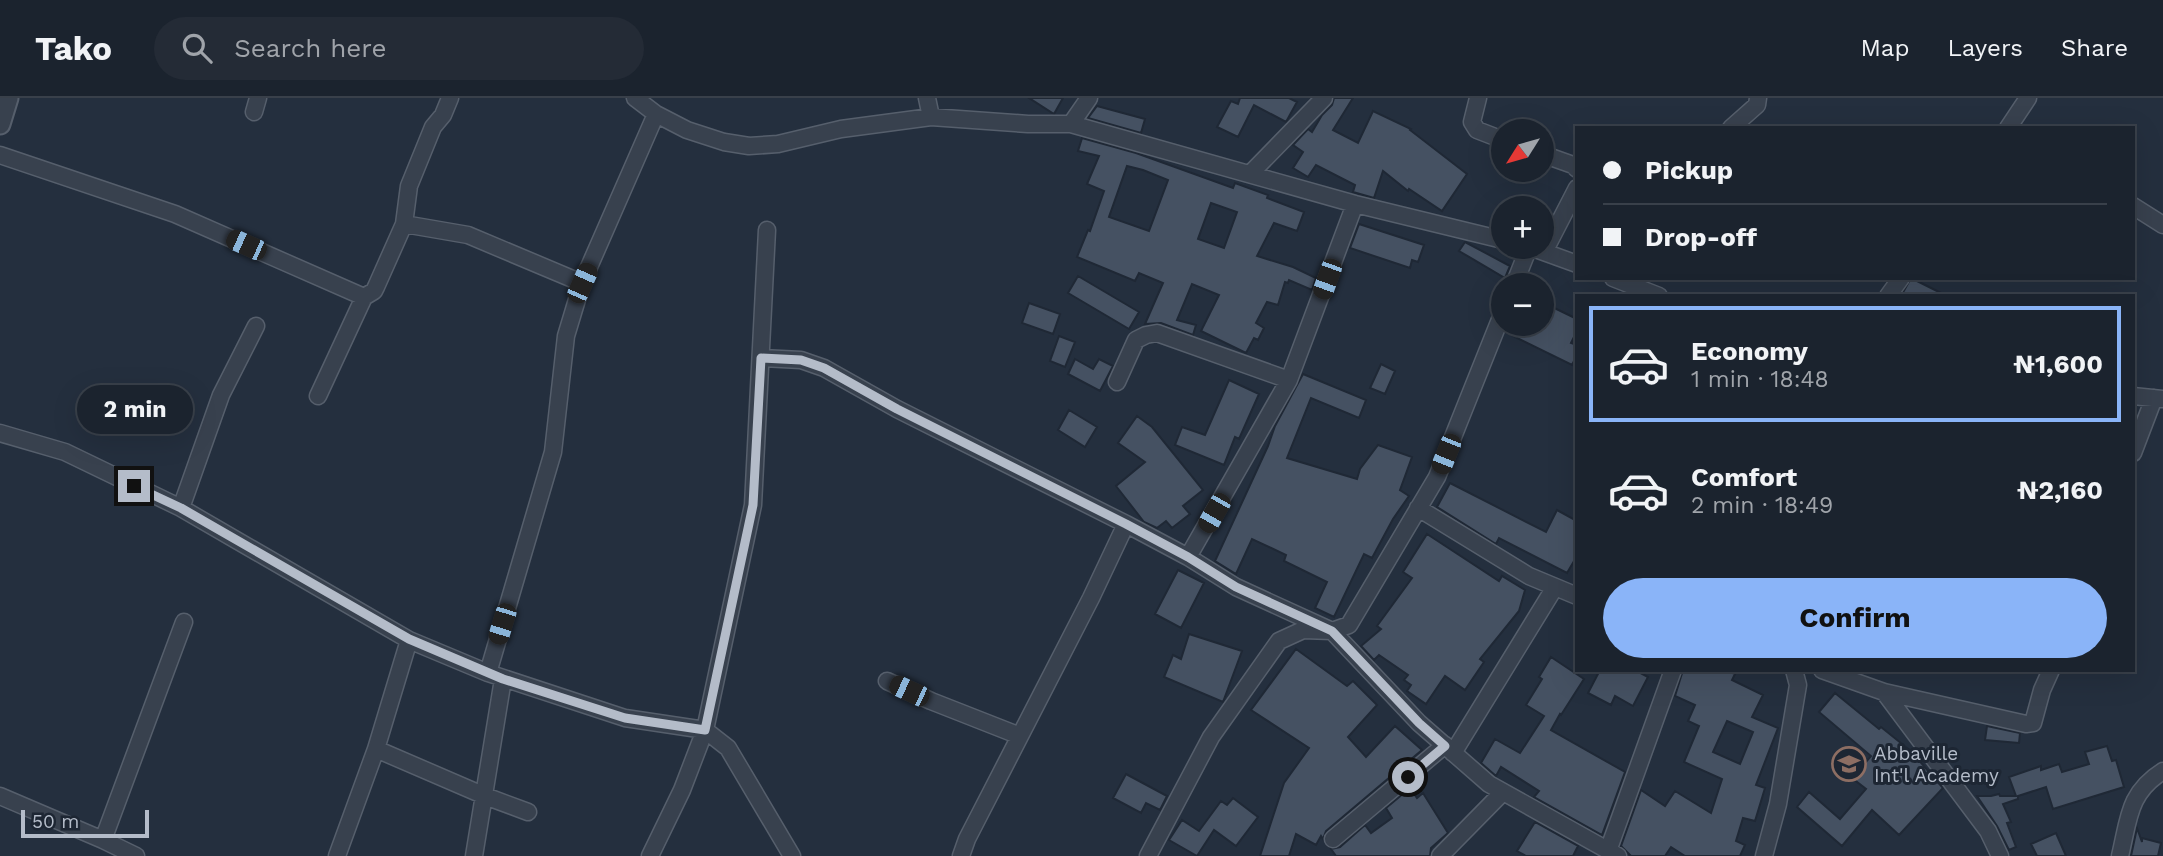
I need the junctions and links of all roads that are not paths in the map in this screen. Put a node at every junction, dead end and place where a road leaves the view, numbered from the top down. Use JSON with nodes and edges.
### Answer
{"nodes":[{"id":1,"x":8,"y":98,"type":"edge"},
{"id":2,"x":450,"y":98,"type":"edge"},
{"id":3,"x":635,"y":98,"type":"edge"},
{"id":4,"x":927,"y":98,"type":"edge"},
{"id":5,"x":1089,"y":98,"type":"edge"},
{"id":6,"x":1324,"y":98,"type":"edge"},
{"id":7,"x":1478,"y":98,"type":"edge"},
{"id":8,"x":1758,"y":98,"type":"edge"},
{"id":9,"x":2028,"y":98,"type":"edge"},
{"id":10,"x":656,"y":114,"type":"junction"},
{"id":11,"x":931,"y":117,"type":"junction"},
{"id":12,"x":0,"y":124,"type":"edge"},
{"id":13,"x":1071,"y":124,"type":"junction"},
{"id":14,"x":1733,"y":126,"type":"edge"},
{"id":15,"x":2010,"y":126,"type":"edge"},
{"id":16,"x":1491,"y":135,"type":"edge"},
{"id":17,"x":0,"y":155,"type":"edge"},
{"id":18,"x":1554,"y":158,"type":"edge"},
{"id":19,"x":1575,"y":167,"type":"edge"},
{"id":20,"x":1250,"y":174,"type":"junction"},
{"id":21,"x":1575,"y":191,"type":"edge"},
{"id":22,"x":1355,"y":204,"type":"junction"},
{"id":23,"x":2135,"y":207,"type":"edge"},
{"id":24,"x":1554,"y":221,"type":"edge"},
{"id":25,"x":404,"y":224,"type":"junction"},
{"id":26,"x":2163,"y":225,"type":"edge"},
{"id":27,"x":767,"y":230,"type":"dead end"},
{"id":28,"x":1491,"y":237,"type":"edge"},
{"id":29,"x":1554,"y":256,"type":"edge"},
{"id":30,"x":1575,"y":263,"type":"edge"},
{"id":31,"x":1631,"y":281,"type":"edge"},
{"id":32,"x":582,"y":283,"type":"junction"},
{"id":33,"x":1655,"y":294,"type":"edge"},
{"id":34,"x":364,"y":297,"type":"junction"},
{"id":35,"x":257,"y":327,"type":"dead end"},
{"id":36,"x":1493,"y":336,"type":"edge"},
{"id":37,"x":761,"y":358,"type":"junction"},
{"id":38,"x":1289,"y":380,"type":"junction"},
{"id":39,"x":1117,"y":382,"type":"dead end"},
{"id":40,"x":318,"y":396,"type":"dead end"},
{"id":41,"x":2135,"y":396,"type":"edge"},
{"id":42,"x":2159,"y":398,"type":"edge"},
{"id":43,"x":0,"y":433,"type":"edge"},
{"id":44,"x":2135,"y":449,"type":"edge"},
{"id":45,"x":181,"y":508,"type":"junction"},
{"id":46,"x":1418,"y":508,"type":"junction"},
{"id":47,"x":1126,"y":524,"type":"junction"},
{"id":48,"x":1188,"y":557,"type":"junction"},
{"id":49,"x":1555,"y":587,"type":"junction"},
{"id":50,"x":1575,"y":595,"type":"edge"},
{"id":51,"x":184,"y":622,"type":"dead end"},
{"id":52,"x":1332,"y":631,"type":"junction"},
{"id":53,"x":409,"y":639,"type":"junction"},
{"id":54,"x":1672,"y":672,"type":"edge"},
{"id":55,"x":1795,"y":672,"type":"edge"},
{"id":56,"x":1834,"y":672,"type":"edge"},
{"id":57,"x":2050,"y":672,"type":"edge"},
{"id":58,"x":1852,"y":675,"type":"edge"},
{"id":59,"x":495,"y":676,"type":"junction"},
{"id":60,"x":887,"y":681,"type":"dead end"},
{"id":61,"x":1884,"y":692,"type":"junction"},
{"id":62,"x":705,"y":730,"type":"junction"},
{"id":63,"x":1020,"y":736,"type":"junction"},
{"id":64,"x":376,"y":749,"type":"junction"},
{"id":65,"x":1449,"y":749,"type":"junction"},
{"id":66,"x":2163,"y":771,"type":"edge"},
{"id":67,"x":1503,"y":792,"type":"junction"},
{"id":68,"x":0,"y":796,"type":"edge"},
{"id":69,"x":485,"y":796,"type":"junction"},
{"id":70,"x":528,"y":813,"type":"dead end"},
{"id":71,"x":1334,"y":839,"type":"dead end"},
{"id":72,"x":103,"y":840,"type":"junction"},
{"id":73,"x":1613,"y":853,"type":"edge"},
{"id":74,"x":136,"y":856,"type":"edge"},
{"id":75,"x":337,"y":856,"type":"edge"},
{"id":76,"x":474,"y":856,"type":"edge"},
{"id":77,"x":650,"y":856,"type":"edge"},
{"id":78,"x":792,"y":856,"type":"edge"},
{"id":79,"x":961,"y":856,"type":"edge"},
{"id":80,"x":1148,"y":856,"type":"edge"},
{"id":81,"x":1440,"y":856,"type":"edge"},
{"id":82,"x":1765,"y":856,"type":"edge"},
{"id":83,"x":2000,"y":856,"type":"edge"},
{"id":84,"x":2120,"y":856,"type":"edge"}],
"edges":[{"from":1,"to":12,"type":"street"},
{"from":2,"to":25,"type":"street"},
{"from":3,"to":10,"type":"street"},
{"from":4,"to":11,"type":"street"},
{"from":5,"to":13,"type":"street"},
{"from":6,"to":20,"type":"street"},
{"from":7,"to":16,"type":"street"},
{"from":8,"to":14,"type":"street"},
{"from":9,"to":15,"type":"street"},
{"from":10,"to":11,"type":"street"},
{"from":10,"to":32,"type":"street"},
{"from":11,"to":13,"type":"street"},
{"from":13,"to":20,"type":"street"},
{"from":17,"to":34,"type":"street"},
{"from":18,"to":19,"type":"street"},
{"from":20,"to":22,"type":"street"},
{"from":21,"to":24,"type":"street"},
{"from":22,"to":28,"type":"street"},
{"from":22,"to":38,"type":"street"},
{"from":23,"to":26,"type":"street"},
{"from":25,"to":32,"type":"street"},
{"from":25,"to":34,"type":"street"},
{"from":27,"to":37,"type":"street"},
{"from":29,"to":30,"type":"street"},
{"from":31,"to":33,"type":"street"},
{"from":32,"to":59,"type":"street"},
{"from":34,"to":40,"type":"street"},
{"from":35,"to":45,"type":"street"},
{"from":36,"to":46,"type":"street"},
{"from":37,"to":47,"type":"street"},
{"from":37,"to":62,"type":"street"},
{"from":38,"to":39,"type":"street"},
{"from":38,"to":48,"type":"street"},
{"from":41,"to":42,"type":"street"},
{"from":42,"to":44,"type":"street"},
{"from":43,"to":45,"type":"street"},
{"from":45,"to":53,"type":"street"},
{"from":46,"to":49,"type":"street"},
{"from":46,"to":52,"type":"street"},
{"from":47,"to":48,"type":"street"},
{"from":47,"to":63,"type":"street"},
{"from":48,"to":52,"type":"street"},
{"from":49,"to":50,"type":"street"},
{"from":49,"to":65,"type":"street"},
{"from":51,"to":72,"type":"street"},
{"from":52,"to":65,"type":"street"},
{"from":52,"to":80,"type":"street"},
{"from":53,"to":59,"type":"street"},
{"from":53,"to":64,"type":"street"},
{"from":54,"to":73,"type":"street"},
{"from":55,"to":82,"type":"street"},
{"from":56,"to":58,"type":"street"},
{"from":57,"to":61,"type":"street"},
{"from":58,"to":61,"type":"street"},
{"from":59,"to":62,"type":"street"},
{"from":59,"to":69,"type":"street"},
{"from":60,"to":63,"type":"street"},
{"from":61,"to":83,"type":"street"},
{"from":62,"to":77,"type":"street"},
{"from":62,"to":78,"type":"street"},
{"from":63,"to":79,"type":"street"},
{"from":64,"to":69,"type":"street"},
{"from":64,"to":75,"type":"street"},
{"from":65,"to":67,"type":"street"},
{"from":65,"to":71,"type":"street"},
{"from":66,"to":84,"type":"street"},
{"from":67,"to":73,"type":"street"},
{"from":67,"to":81,"type":"street"},
{"from":68,"to":72,"type":"street"},
{"from":69,"to":70,"type":"street"},
{"from":69,"to":76,"type":"street"},
{"from":72,"to":74,"type":"street"}]}
